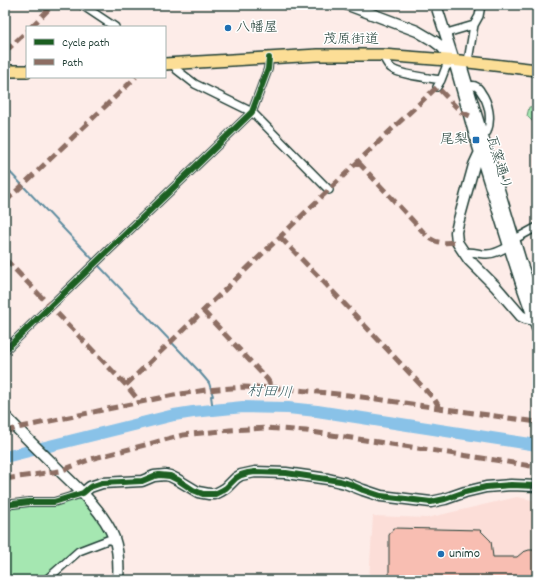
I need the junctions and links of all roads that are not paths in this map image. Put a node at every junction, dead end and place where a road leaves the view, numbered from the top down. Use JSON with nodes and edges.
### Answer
{"nodes":[{"id":1,"x":82,"y":5,"type":"edge"},
{"id":2,"x":349,"y":5,"type":"edge"},
{"id":3,"x":436,"y":5,"type":"edge"},
{"id":4,"x":442,"y":5,"type":"edge"},
{"id":5,"x":482,"y":5,"type":"edge"},
{"id":6,"x":474,"y":25,"type":"junction"},
{"id":7,"x":114,"y":26,"type":"edge"},
{"id":8,"x":450,"y":32,"type":"junction"},
{"id":9,"x":382,"y":55,"type":"junction"},
{"id":10,"x":269,"y":58,"type":"junction"},
{"id":11,"x":460,"y":61,"type":"junction"},
{"id":12,"x":169,"y":64,"type":"edge"},
{"id":13,"x":537,"y":70,"type":"edge"},
{"id":14,"x":5,"y":71,"type":"edge"},
{"id":15,"x":26,"y":71,"type":"edge"},
{"id":16,"x":441,"y":80,"type":"junction"},
{"id":17,"x":437,"y":87,"type":"dead end"},
{"id":18,"x":252,"y":112,"type":"junction"},
{"id":19,"x":480,"y":152,"type":"junction"},
{"id":20,"x":329,"y":190,"type":"dead end"},
{"id":21,"x":537,"y":227,"type":"edge"},
{"id":22,"x":512,"y":242,"type":"junction"},
{"id":23,"x":464,"y":253,"type":"junction"},
{"id":24,"x":537,"y":307,"type":"edge"},
{"id":25,"x":536,"y":323,"type":"edge"},
{"id":26,"x":5,"y":350,"type":"edge"},
{"id":27,"x":5,"y":416,"type":"edge"},
{"id":28,"x":537,"y":486,"type":"edge"},
{"id":29,"x":83,"y":493,"type":"junction"},
{"id":30,"x":5,"y":505,"type":"edge"},
{"id":31,"x":114,"y":538,"type":"junction"},
{"id":32,"x":46,"y":580,"type":"edge"},
{"id":33,"x":118,"y":580,"type":"edge"}],
"edges":[{"from":1,"to":7,"type":"street"},
{"from":2,"to":11,"type":"street"},
{"from":3,"to":11,"type":"street","name":"瓦窯通り"},
{"from":4,"to":8,"type":"street","name":"瓦窯通り"},
{"from":5,"to":6,"type":"street"},
{"from":6,"to":8,"type":"street"},
{"from":6,"to":11,"type":"street"},
{"from":8,"to":11,"type":"street","name":"瓦窯通り"},
{"from":9,"to":10,"type":"main road","name":"茂原街道"},
{"from":9,"to":11,"type":"main road","name":"茂原街道"},
{"from":9,"to":16,"type":"street"},
{"from":10,"to":12,"type":"main road","name":"茂原街道"},
{"from":10,"to":18,"type":"street"},
{"from":11,"to":13,"type":"main road","name":"茂原街道"},
{"from":11,"to":16,"type":"street"},
{"from":11,"to":19,"type":"street","name":"瓦窯通り"},
{"from":11,"to":22,"type":"street","name":"瓦窯通り"},
{"from":12,"to":18,"type":"street"},
{"from":14,"to":15,"type":"main road"},
{"from":16,"to":17,"type":"street"},
{"from":18,"to":20,"type":"street"},
{"from":18,"to":26,"type":"street"},
{"from":19,"to":22,"type":"street","name":"瓦窯通り"},
{"from":19,"to":23,"type":"street"},
{"from":21,"to":22,"type":"street"},
{"from":22,"to":23,"type":"street"},
{"from":22,"to":24,"type":"street","name":"瓦窯通り"},
{"from":22,"to":25,"type":"street","name":"瓦窯通り"},
{"from":23,"to":25,"type":"street"},
{"from":27,"to":29,"type":"street"},
{"from":28,"to":29,"type":"street"},
{"from":29,"to":30,"type":"street"},
{"from":29,"to":31,"type":"street"},
{"from":31,"to":32,"type":"street"},
{"from":31,"to":33,"type":"street"}]}
